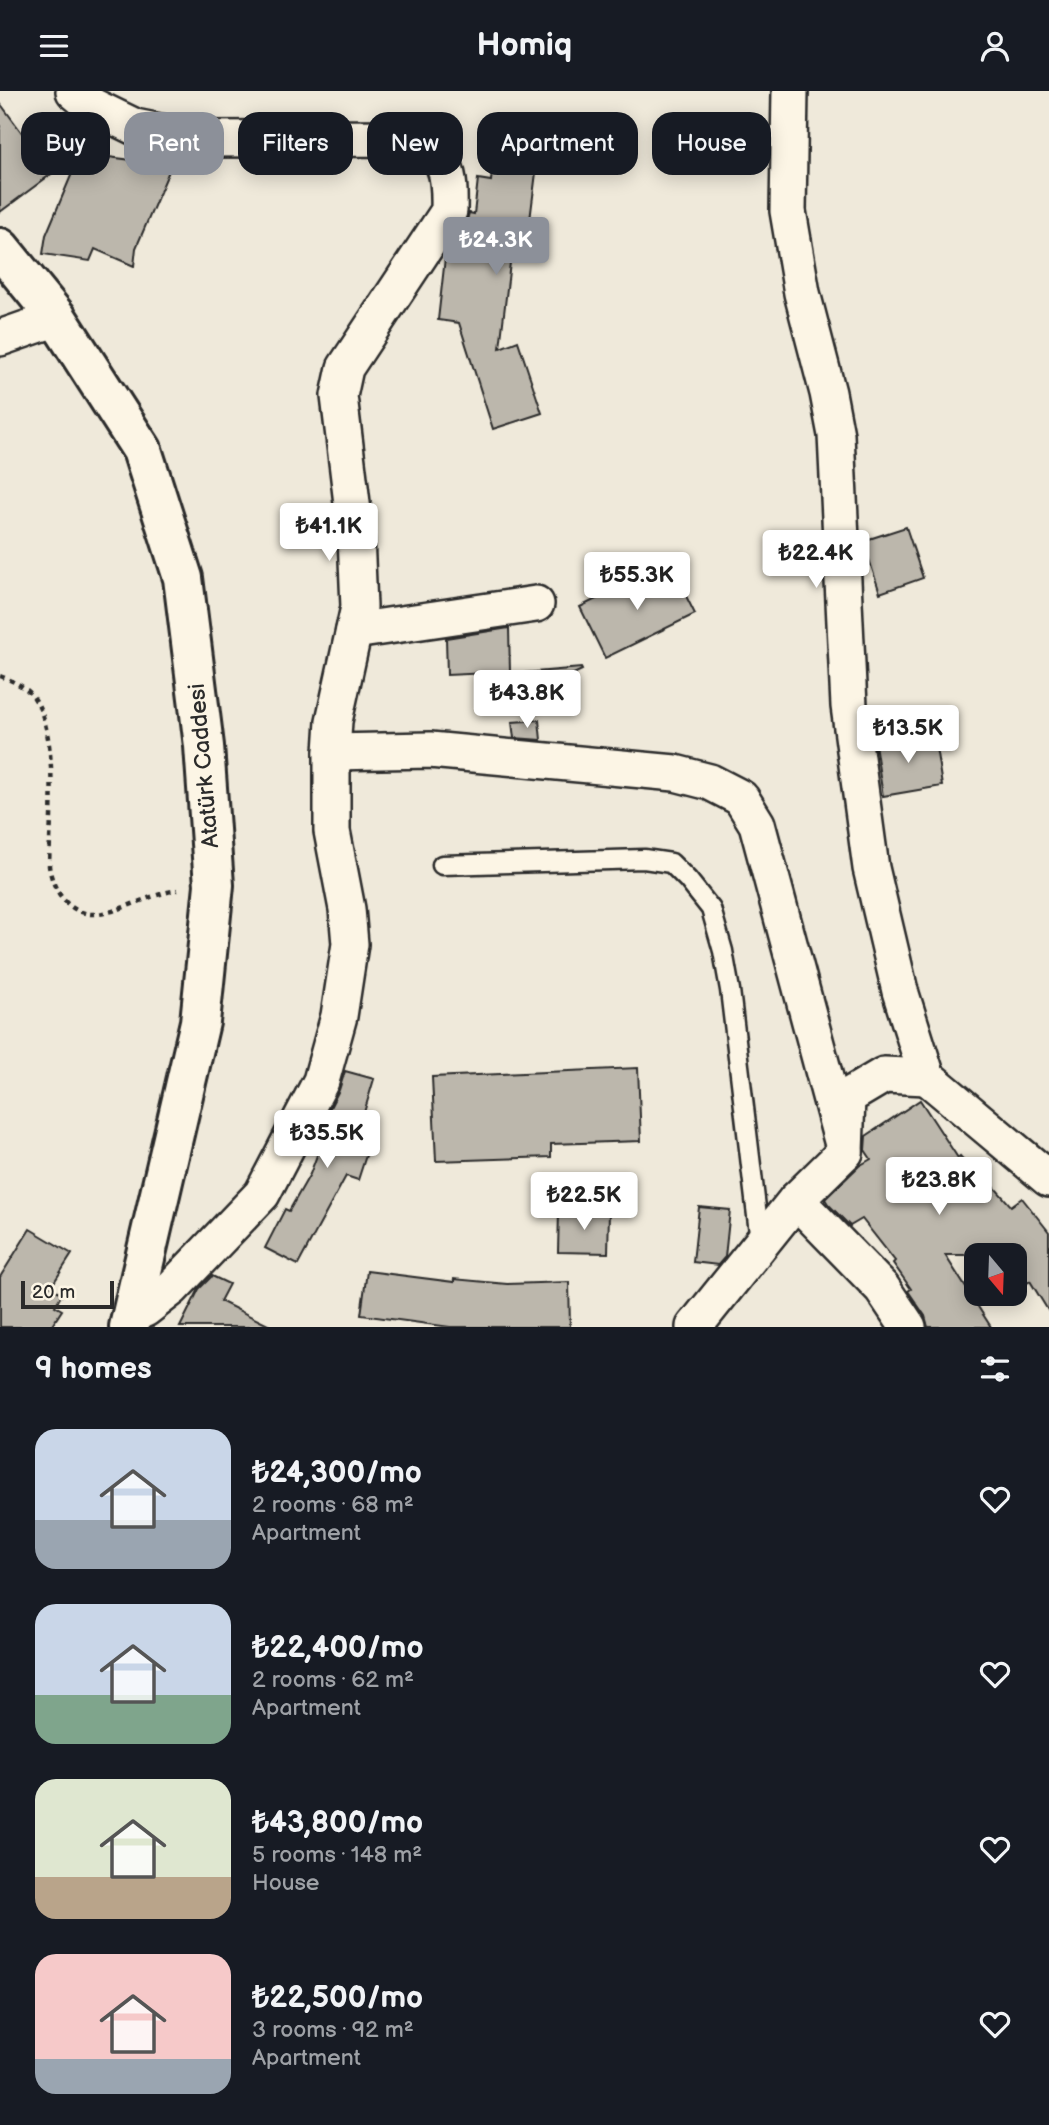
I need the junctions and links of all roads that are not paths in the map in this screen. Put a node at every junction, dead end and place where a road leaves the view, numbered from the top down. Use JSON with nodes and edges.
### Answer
{"nodes":[{"id":1,"x":74,"y":91,"type":"edge"},
{"id":2,"x":790,"y":91,"type":"edge"},
{"id":3,"x":0,"y":248,"type":"edge"},
{"id":4,"x":57,"y":318,"type":"junction"},
{"id":5,"x":0,"y":338,"type":"edge"},
{"id":6,"x":536,"y":604,"type":"dead end"},
{"id":7,"x":354,"y":631,"type":"junction"},
{"id":8,"x":332,"y":752,"type":"junction"},
{"id":9,"x":442,"y":865,"type":"dead end"},
{"id":10,"x":927,"y":1077,"type":"junction"},
{"id":11,"x":845,"y":1153,"type":"junction"},
{"id":12,"x":1049,"y":1179,"type":"edge"},
{"id":13,"x":796,"y":1200,"type":"junction"},
{"id":14,"x":761,"y":1244,"type":"junction"},
{"id":15,"x":130,"y":1321,"type":"edge"},
{"id":16,"x":694,"y":1327,"type":"edge"},
{"id":17,"x":908,"y":1327,"type":"edge"}],
"edges":[{"from":1,"to":7,"type":"street"},
{"from":2,"to":10,"type":"street"},
{"from":3,"to":4,"type":"main road","name":"Atatürk Caddesi"},
{"from":4,"to":5,"type":"street"},
{"from":4,"to":15,"type":"main road","name":"Atatürk Caddesi"},
{"from":6,"to":7,"type":"street"},
{"from":7,"to":8,"type":"street"},
{"from":8,"to":11,"type":"street"},
{"from":8,"to":15,"type":"street"},
{"from":9,"to":14,"type":"lane"},
{"from":10,"to":11,"type":"street"},
{"from":10,"to":12,"type":"street"},
{"from":11,"to":13,"type":"street"},
{"from":13,"to":14,"type":"street"},
{"from":13,"to":17,"type":"street"},
{"from":14,"to":16,"type":"street"}]}
